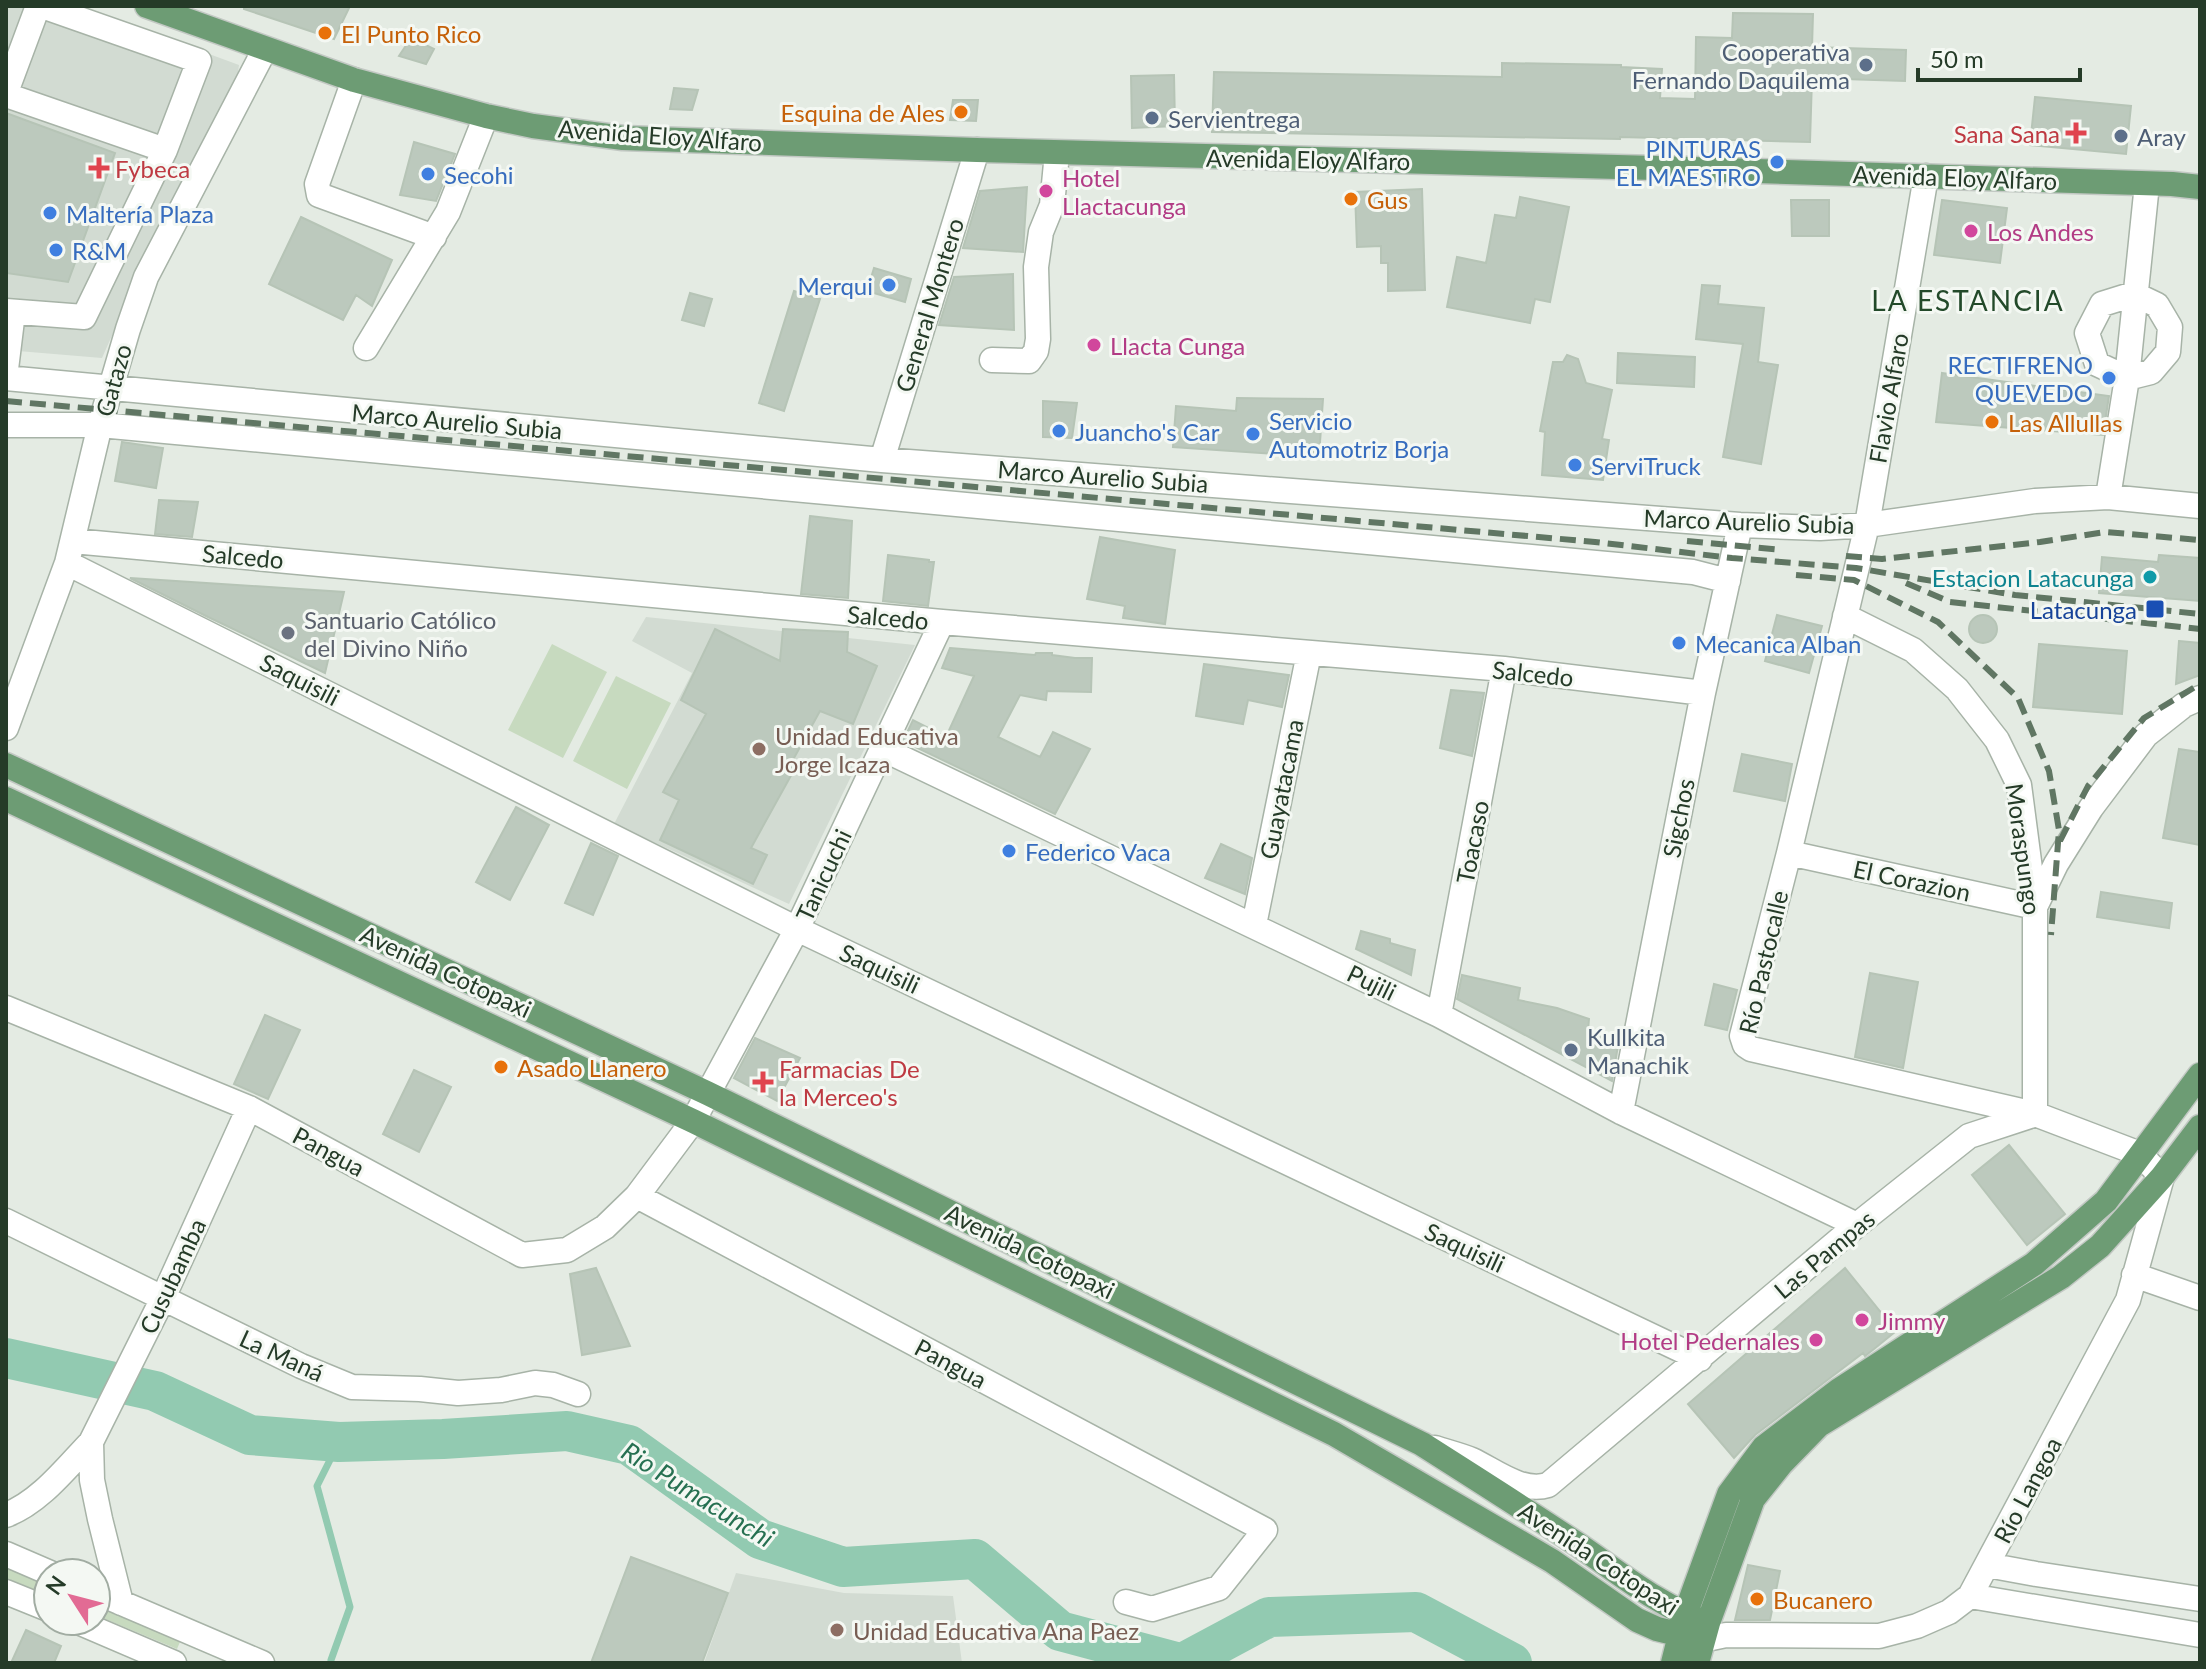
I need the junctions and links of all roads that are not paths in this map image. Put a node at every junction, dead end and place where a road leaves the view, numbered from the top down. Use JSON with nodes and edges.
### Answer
{"nodes":[{"id":1,"x":40,"y":6,"type":"edge"},
{"id":2,"x":148,"y":6,"type":"edge"},
{"id":3,"x":265,"y":49,"type":"junction"},
{"id":4,"x":354,"y":80,"type":"junction"},
{"id":5,"x":6,"y":93,"type":"edge"},
{"id":6,"x":486,"y":116,"type":"junction"},
{"id":7,"x":165,"y":150,"type":"junction"},
{"id":8,"x":977,"y":150,"type":"junction"},
{"id":9,"x":1057,"y":153,"type":"junction"},
{"id":10,"x":2200,"y":172,"type":"edge"},
{"id":11,"x":1926,"y":176,"type":"junction"},
{"id":12,"x":2147,"y":184,"type":"junction"},
{"id":13,"x":2172,"y":184,"type":"junction"},
{"id":14,"x":2200,"y":187,"type":"edge"},
{"id":15,"x":434,"y":237,"type":"junction"},
{"id":16,"x":2134,"y":294,"type":"junction"},
{"id":17,"x":10,"y":311,"type":"edge"},
{"id":18,"x":366,"y":348,"type":"dead end"},
{"id":19,"x":992,"y":360,"type":"dead end"},
{"id":20,"x":6,"y":369,"type":"edge"},
{"id":21,"x":6,"y":378,"type":"edge"},
{"id":22,"x":2127,"y":378,"type":"junction"},
{"id":23,"x":111,"y":388,"type":"junction"},
{"id":24,"x":6,"y":425,"type":"edge"},
{"id":25,"x":100,"y":425,"type":"junction"},
{"id":26,"x":882,"y":460,"type":"junction"},
{"id":27,"x":2108,"y":497,"type":"junction"},
{"id":28,"x":2200,"y":506,"type":"edge"},
{"id":29,"x":1740,"y":525,"type":"junction"},
{"id":30,"x":1867,"y":525,"type":"junction"},
{"id":31,"x":70,"y":552,"type":"junction"},
{"id":32,"x":1728,"y":581,"type":"junction"},
{"id":33,"x":1845,"y":616,"type":"junction"},
{"id":34,"x":942,"y":622,"type":"junction"},
{"id":35,"x":1309,"y":653,"type":"junction"},
{"id":36,"x":1504,"y":669,"type":"junction"},
{"id":37,"x":1703,"y":693,"type":"junction"},
{"id":38,"x":2200,"y":698,"type":"edge"},
{"id":39,"x":6,"y":728,"type":"edge"},
{"id":40,"x":883,"y":749,"type":"junction"},
{"id":41,"x":6,"y":765,"type":"edge"},
{"id":42,"x":6,"y":799,"type":"edge"},
{"id":43,"x":1789,"y":853,"type":"junction"},
{"id":44,"x":2035,"y":907,"type":"junction"},
{"id":45,"x":1254,"y":925,"type":"junction"},
{"id":46,"x":797,"y":929,"type":"junction"},
{"id":47,"x":372,"y":936,"type":"junction"},
{"id":48,"x":360,"y":965,"type":"junction"},
{"id":49,"x":6,"y":1008,"type":"edge"},
{"id":50,"x":1439,"y":1015,"type":"junction"},
{"id":51,"x":2200,"y":1075,"type":"edge"},
{"id":52,"x":707,"y":1093,"type":"junction"},
{"id":53,"x":249,"y":1108,"type":"junction"},
{"id":54,"x":1621,"y":1112,"type":"junction"},
{"id":55,"x":2035,"y":1114,"type":"junction"},
{"id":56,"x":693,"y":1121,"type":"junction"},
{"id":57,"x":2200,"y":1127,"type":"edge"},
{"id":58,"x":2140,"y":1154,"type":"junction"},
{"id":59,"x":2162,"y":1177,"type":"junction"},
{"id":60,"x":637,"y":1196,"type":"junction"},
{"id":61,"x":6,"y":1221,"type":"edge"},
{"id":62,"x":1857,"y":1225,"type":"junction"},
{"id":63,"x":2134,"y":1275,"type":"junction"},
{"id":64,"x":2200,"y":1298,"type":"edge"},
{"id":65,"x":158,"y":1307,"type":"junction"},
{"id":66,"x":1700,"y":1359,"type":"junction"},
{"id":67,"x":578,"y":1394,"type":"dead end"},
{"id":68,"x":95,"y":1434,"type":"junction"},
{"id":69,"x":1422,"y":1444,"type":"junction"},
{"id":70,"x":6,"y":1515,"type":"edge"},
{"id":71,"x":6,"y":1554,"type":"edge"},
{"id":72,"x":32,"y":1565,"type":"edge"},
{"id":73,"x":1987,"y":1565,"type":"junction"},
{"id":74,"x":6,"y":1592,"type":"edge"},
{"id":75,"x":1970,"y":1596,"type":"junction"},
{"id":76,"x":112,"y":1599,"type":"edge"},
{"id":77,"x":2200,"y":1599,"type":"edge"},
{"id":78,"x":1126,"y":1602,"type":"dead end"},
{"id":79,"x":32,"y":1603,"type":"edge"},
{"id":80,"x":121,"y":1603,"type":"junction"},
{"id":81,"x":2200,"y":1635,"type":"edge"},
{"id":82,"x":112,"y":1636,"type":"edge"},
{"id":83,"x":1694,"y":1642,"type":"edge"},
{"id":84,"x":174,"y":1663,"type":"edge"},
{"id":85,"x":262,"y":1663,"type":"edge"}],
"edges":[{"from":1,"to":5,"type":"street"},
{"from":1,"to":7,"type":"street"},
{"from":2,"to":3,"type":"main road","name":"Avenida Eloy Alfaro"},
{"from":3,"to":4,"type":"main road","name":"Avenida Eloy Alfaro"},
{"from":3,"to":23,"type":"street","name":"Gatazo"},
{"from":4,"to":6,"type":"main road","name":"Avenida Eloy Alfaro"},
{"from":4,"to":15,"type":"street"},
{"from":5,"to":7,"type":"street"},
{"from":6,"to":8,"type":"main road","name":"Avenida Eloy Alfaro"},
{"from":6,"to":15,"type":"street"},
{"from":7,"to":17,"type":"street"},
{"from":8,"to":9,"type":"main road","name":"Avenida Eloy Alfaro"},
{"from":8,"to":26,"type":"street","name":"General Montero"},
{"from":9,"to":11,"type":"main road","name":"Avenida Eloy Alfaro"},
{"from":9,"to":19,"type":"street"},
{"from":10,"to":13,"type":"main road"},
{"from":11,"to":12,"type":"main road","name":"Avenida Eloy Alfaro"},
{"from":11,"to":30,"type":"street","name":"Flavio Alfaro"},
{"from":12,"to":13,"type":"main road","name":"Avenida Eloy Alfaro"},
{"from":12,"to":16,"type":"street"},
{"from":13,"to":14,"type":"main road","name":"Avenida Eloy Alfaro"},
{"from":15,"to":18,"type":"street"},
{"from":16,"to":22,"type":"street"},
{"from":16,"to":22,"type":"street"},
{"from":16,"to":22,"type":"street"},
{"from":17,"to":20,"type":"street"},
{"from":21,"to":23,"type":"street","name":"Marco Aurelio Subia"},
{"from":22,"to":27,"type":"street"},
{"from":23,"to":25,"type":"street","name":"Gatazo"},
{"from":23,"to":26,"type":"street","name":"Marco Aurelio Subia"},
{"from":24,"to":25,"type":"street","name":"Marco Aurelio Subia"},
{"from":25,"to":31,"type":"street","name":"Gatazo"},
{"from":25,"to":32,"type":"street","name":"Marco Aurelio Subia"},
{"from":26,"to":29,"type":"street","name":"Marco Aurelio Subia"},
{"from":27,"to":28,"type":"street","name":"Marco Aurelio Subia"},
{"from":27,"to":30,"type":"street","name":"Marco Aurelio Subia"},
{"from":29,"to":30,"type":"street","name":"Marco Aurelio Subia"},
{"from":29,"to":32,"type":"street","name":"Sigchos"},
{"from":30,"to":33,"type":"street","name":"Río Pastocalle"},
{"from":31,"to":34,"type":"street","name":"Salcedo"},
{"from":31,"to":39,"type":"street","name":"Gatazo"},
{"from":31,"to":46,"type":"street","name":"Saquisili"},
{"from":32,"to":37,"type":"street","name":"Sigchos"},
{"from":33,"to":43,"type":"street","name":"Río Pastocalle"},
{"from":33,"to":44,"type":"street","name":"Moraspungo"},
{"from":34,"to":35,"type":"street","name":"Salcedo"},
{"from":34,"to":40,"type":"street","name":"Tanicuchi"},
{"from":35,"to":36,"type":"street","name":"Salcedo"},
{"from":35,"to":45,"type":"street","name":"Guayatacama"},
{"from":36,"to":37,"type":"street","name":"Salcedo"},
{"from":36,"to":50,"type":"street","name":"Toacaso"},
{"from":37,"to":54,"type":"street","name":"Sigchos"},
{"from":38,"to":44,"type":"street"},
{"from":40,"to":45,"type":"street","name":"Pujili"},
{"from":40,"to":46,"type":"street","name":"Tanicuchi"},
{"from":41,"to":47,"type":"main road","name":"Avenida Cotopaxi"},
{"from":42,"to":48,"type":"main road","name":"Avenida Cotopaxi"},
{"from":43,"to":44,"type":"street","name":"El Corazion"},
{"from":43,"to":55,"type":"street","name":"Río Pastocalle"},
{"from":44,"to":55,"type":"street","name":"Moraspungo"},
{"from":45,"to":50,"type":"street","name":"Pujili"},
{"from":46,"to":52,"type":"street","name":"Tanicuchi"},
{"from":46,"to":66,"type":"street","name":"Saquisili"},
{"from":47,"to":48,"type":"main road"},
{"from":47,"to":52,"type":"main road","name":"Avenida Cotopaxi"},
{"from":48,"to":56,"type":"main road","name":"Avenida Cotopaxi"},
{"from":49,"to":53,"type":"street","name":"Pangua"},
{"from":50,"to":54,"type":"street","name":"Pujili"},
{"from":51,"to":58,"type":"main road"},
{"from":52,"to":56,"type":"street","name":"Tanicuchi"},
{"from":52,"to":69,"type":"main road","name":"Avenida Cotopaxi"},
{"from":53,"to":60,"type":"street","name":"Pangua"},
{"from":53,"to":65,"type":"street","name":"Cusubamba"},
{"from":54,"to":62,"type":"street","name":"Pujili"},
{"from":55,"to":58,"type":"street","name":"Río Pastocalle"},
{"from":55,"to":62,"type":"street","name":"Las Pampas"},
{"from":56,"to":60,"type":"street","name":"Pangua"},
{"from":56,"to":83,"type":"main road","name":"Avenida Cotopaxi"},
{"from":57,"to":59,"type":"main road"},
{"from":58,"to":59,"type":"street"},
{"from":58,"to":83,"type":"main road"},
{"from":59,"to":63,"type":"street","name":"Río Langoa"},
{"from":59,"to":83,"type":"main road"},
{"from":60,"to":78,"type":"street","name":"Pangua"},
{"from":61,"to":65,"type":"street","name":"La Maná"},
{"from":62,"to":66,"type":"street","name":"Las Pampas"},
{"from":63,"to":64,"type":"street"},
{"from":63,"to":73,"type":"street","name":"Río Langoa"},
{"from":65,"to":67,"type":"street","name":"La Maná"},
{"from":65,"to":68,"type":"street","name":"Cusubamba"},
{"from":66,"to":69,"type":"street","name":"Las Pampas"},
{"from":68,"to":70,"type":"street","name":"Cusubamba"},
{"from":68,"to":80,"type":"street","name":"Cusubamba"},
{"from":69,"to":83,"type":"main road","name":"Avenida Cotopaxi"},
{"from":71,"to":72,"type":"street"},
{"from":73,"to":75,"type":"street","name":"Río Langoa"},
{"from":73,"to":77,"type":"street"},
{"from":74,"to":79,"type":"street"},
{"from":75,"to":81,"type":"street"},
{"from":75,"to":83,"type":"street","name":"Río Langoa"},
{"from":76,"to":80,"type":"street"},
{"from":80,"to":85,"type":"street"},
{"from":82,"to":84,"type":"street"}]}
